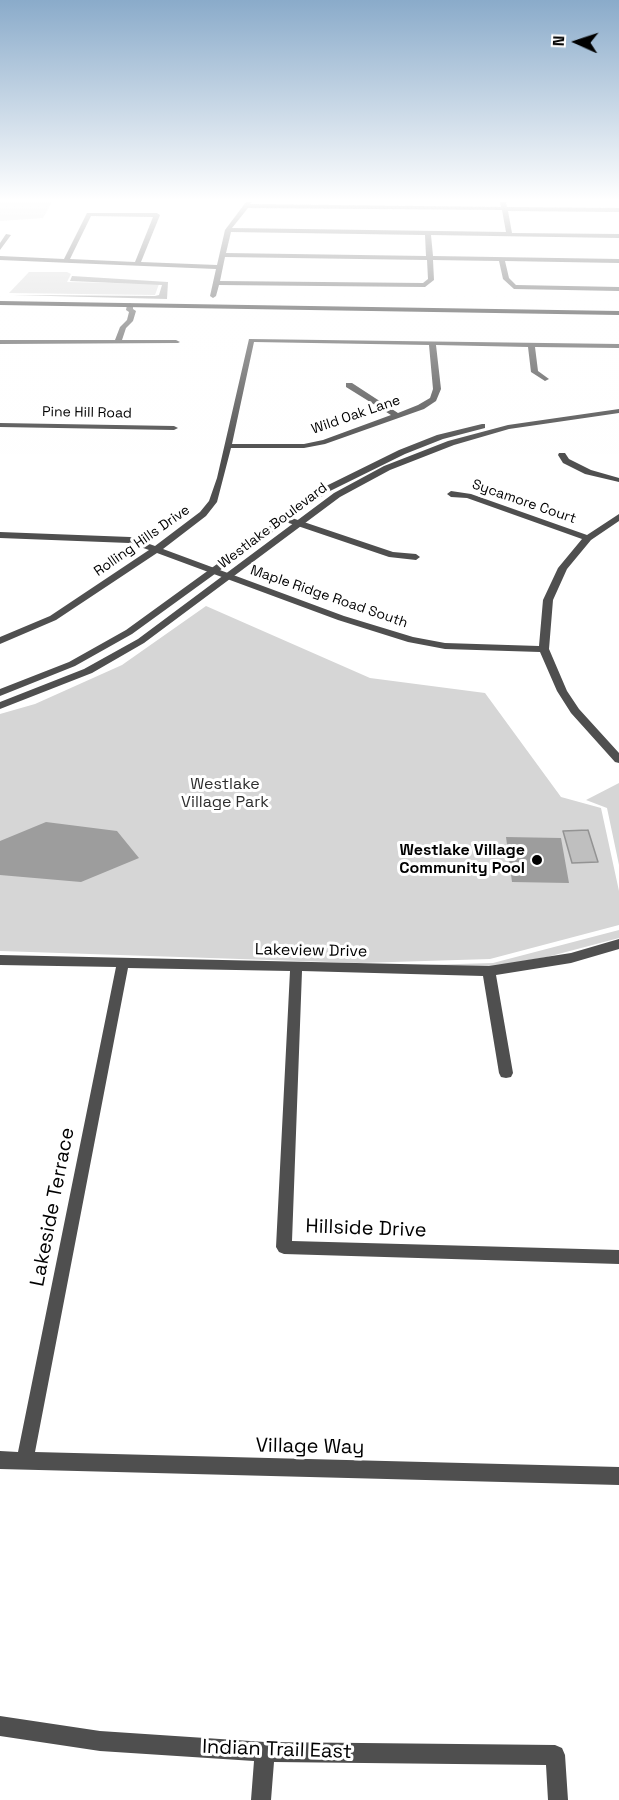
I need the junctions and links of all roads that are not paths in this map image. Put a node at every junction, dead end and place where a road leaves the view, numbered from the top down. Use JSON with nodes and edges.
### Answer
{"nodes":[{"id":1,"x":215,"y":286,"type":"edge"},
{"id":2,"x":513,"y":286,"type":"edge"},
{"id":3,"x":619,"y":289,"type":"edge"},
{"id":4,"x":213,"y":296,"type":"dead end"},
{"id":5,"x":0,"y":298,"type":"edge"},
{"id":6,"x":0,"y":303,"type":"edge"},
{"id":7,"x":130,"y":305,"type":"junction"},
{"id":8,"x":619,"y":308,"type":"edge"},
{"id":9,"x":619,"y":313,"type":"edge"},
{"id":10,"x":0,"y":342,"type":"edge"},
{"id":11,"x":176,"y":342,"type":"dead end"},
{"id":12,"x":432,"y":343,"type":"junction"},
{"id":13,"x":117,"y":344,"type":"junction"},
{"id":14,"x":531,"y":345,"type":"junction"},
{"id":15,"x":619,"y":346,"type":"edge"},
{"id":16,"x":544,"y":379,"type":"dead end"},
{"id":17,"x":349,"y":385,"type":"dead end"},
{"id":18,"x":619,"y":404,"type":"edge"},
{"id":19,"x":619,"y":411,"type":"edge"},
{"id":20,"x":396,"y":415,"type":"junction"},
{"id":21,"x":0,"y":425,"type":"edge"},
{"id":22,"x":174,"y":428,"type":"dead end"},
{"id":23,"x":228,"y":446,"type":"junction"},
{"id":24,"x":562,"y":455,"type":"dead end"},
{"id":25,"x":619,"y":480,"type":"edge"},
{"id":26,"x":451,"y":494,"type":"dead end"},
{"id":27,"x":619,"y":517,"type":"edge"},
{"id":28,"x":286,"y":519,"type":"junction"},
{"id":29,"x":299,"y":523,"type":"junction"},
{"id":30,"x":0,"y":535,"type":"edge"},
{"id":31,"x":588,"y":538,"type":"junction"},
{"id":32,"x":157,"y":549,"type":"junction"},
{"id":33,"x":416,"y":557,"type":"dead end"},
{"id":34,"x":215,"y":570,"type":"junction"},
{"id":35,"x":230,"y":576,"type":"junction"},
{"id":36,"x":0,"y":641,"type":"edge"},
{"id":37,"x":544,"y":649,"type":"junction"},
{"id":38,"x":0,"y":693,"type":"edge"},
{"id":39,"x":0,"y":706,"type":"edge"},
{"id":40,"x":619,"y":760,"type":"edge"},
{"id":41,"x":619,"y":944,"type":"edge"},
{"id":42,"x":0,"y":960,"type":"edge"},
{"id":43,"x":123,"y":962,"type":"junction"},
{"id":44,"x":296,"y":967,"type":"junction"},
{"id":45,"x":489,"y":971,"type":"junction"},
{"id":46,"x":506,"y":1073,"type":"dead end"},
{"id":47,"x":619,"y":1257,"type":"edge"},
{"id":48,"x":0,"y":1460,"type":"edge"},
{"id":49,"x":25,"y":1460,"type":"junction"},
{"id":50,"x":619,"y":1476,"type":"edge"},
{"id":51,"x":0,"y":1726,"type":"edge"},
{"id":52,"x":265,"y":1752,"type":"junction"},
{"id":53,"x":261,"y":1800,"type":"edge"},
{"id":54,"x":558,"y":1800,"type":"edge"}],
"edges":[{"from":1,"to":4,"type":"street"},
{"from":2,"to":3,"type":"street"},
{"from":5,"to":7,"type":"main road"},
{"from":6,"to":7,"type":"main road"},
{"from":7,"to":8,"type":"main road"},
{"from":7,"to":9,"type":"main road"},
{"from":7,"to":13,"type":"street"},
{"from":10,"to":13,"type":"street"},
{"from":11,"to":13,"type":"street"},
{"from":12,"to":14,"type":"street"},
{"from":12,"to":20,"type":"street","name":"Wild Oak Lane"},
{"from":12,"to":23,"type":"street","name":"Rolling Hills Drive"},
{"from":14,"to":15,"type":"street"},
{"from":14,"to":16,"type":"street"},
{"from":17,"to":20,"type":"street"},
{"from":18,"to":28,"type":"street","name":"Westlake Boulevard"},
{"from":19,"to":29,"type":"street","name":"Westlake Boulevard"},
{"from":20,"to":23,"type":"street","name":"Wild Oak Lane"},
{"from":21,"to":22,"type":"street","name":"Pine Hill Road"},
{"from":23,"to":32,"type":"street","name":"Rolling Hills Drive"},
{"from":24,"to":25,"type":"street"},
{"from":26,"to":31,"type":"street","name":"Sycamore Court"},
{"from":27,"to":31,"type":"street"},
{"from":28,"to":29,"type":"street"},
{"from":28,"to":34,"type":"street","name":"Westlake Boulevard"},
{"from":29,"to":33,"type":"street"},
{"from":29,"to":35,"type":"street","name":"Westlake Boulevard"},
{"from":30,"to":32,"type":"street","name":"Maple Ridge Road South"},
{"from":31,"to":37,"type":"street"},
{"from":32,"to":34,"type":"street","name":"Maple Ridge Road South"},
{"from":32,"to":36,"type":"street","name":"Rolling Hills Drive"},
{"from":34,"to":35,"type":"street","name":"Maple Ridge Road South"},
{"from":34,"to":38,"type":"street","name":"Westlake Boulevard"},
{"from":35,"to":37,"type":"street","name":"Maple Ridge Road South"},
{"from":35,"to":39,"type":"street","name":"Westlake Boulevard"},
{"from":37,"to":40,"type":"street"},
{"from":41,"to":45,"type":"street","name":"Lakeview Drive"},
{"from":42,"to":43,"type":"street","name":"Lakeview Drive"},
{"from":43,"to":44,"type":"street","name":"Lakeview Drive"},
{"from":43,"to":49,"type":"street","name":"Lakeside Terrace"},
{"from":44,"to":45,"type":"street","name":"Lakeview Drive"},
{"from":44,"to":47,"type":"street","name":"Hillside Drive"},
{"from":45,"to":46,"type":"street"},
{"from":48,"to":49,"type":"street","name":"Village Way"},
{"from":49,"to":50,"type":"street","name":"Village Way"},
{"from":51,"to":52,"type":"street","name":"Indian Trail East"},
{"from":52,"to":53,"type":"street"},
{"from":52,"to":54,"type":"street","name":"Indian Trail East"}]}
